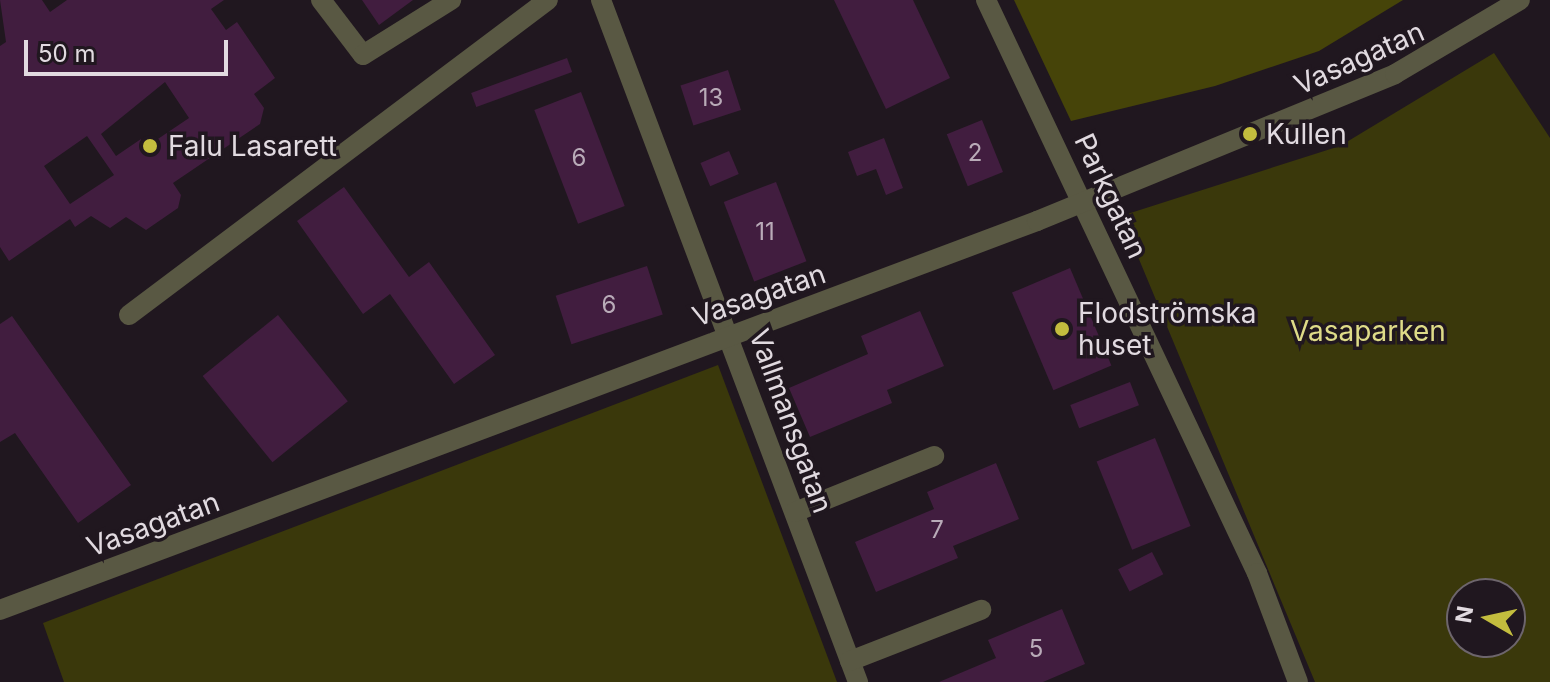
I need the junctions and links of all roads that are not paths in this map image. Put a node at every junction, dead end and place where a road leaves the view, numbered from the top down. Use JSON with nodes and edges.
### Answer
{"nodes":[{"id":1,"x":321,"y":0,"type":"edge"},
{"id":2,"x":451,"y":0,"type":"edge"},
{"id":3,"x":548,"y":0,"type":"edge"},
{"id":4,"x":601,"y":0,"type":"edge"},
{"id":5,"x":986,"y":0,"type":"edge"},
{"id":6,"x":1520,"y":0,"type":"edge"},
{"id":7,"x":1081,"y":199,"type":"junction"},
{"id":8,"x":129,"y":315,"type":"dead end"},
{"id":9,"x":729,"y":332,"type":"junction"},
{"id":10,"x":934,"y":456,"type":"dead end"},
{"id":11,"x":795,"y":512,"type":"junction"},
{"id":12,"x":0,"y":610,"type":"edge"},
{"id":13,"x":981,"y":610,"type":"dead end"},
{"id":14,"x":850,"y":661,"type":"junction"},
{"id":15,"x":858,"y":682,"type":"edge"},
{"id":16,"x":1298,"y":682,"type":"edge"}],
"edges":[{"from":1,"to":2,"type":"street"},
{"from":3,"to":8,"type":"street"},
{"from":4,"to":9,"type":"street","name":"Vallmansgatan"},
{"from":5,"to":7,"type":"street","name":"Parkgatan"},
{"from":6,"to":7,"type":"street","name":"Vasagatan"},
{"from":7,"to":9,"type":"street","name":"Vasagatan"},
{"from":7,"to":16,"type":"street","name":"Parkgatan"},
{"from":9,"to":11,"type":"street","name":"Vallmansgatan"},
{"from":9,"to":12,"type":"street","name":"Vasagatan"},
{"from":10,"to":11,"type":"street"},
{"from":11,"to":14,"type":"street","name":"Vallmansgatan"},
{"from":13,"to":14,"type":"street"},
{"from":14,"to":15,"type":"street","name":"Vallmansgatan"}]}
